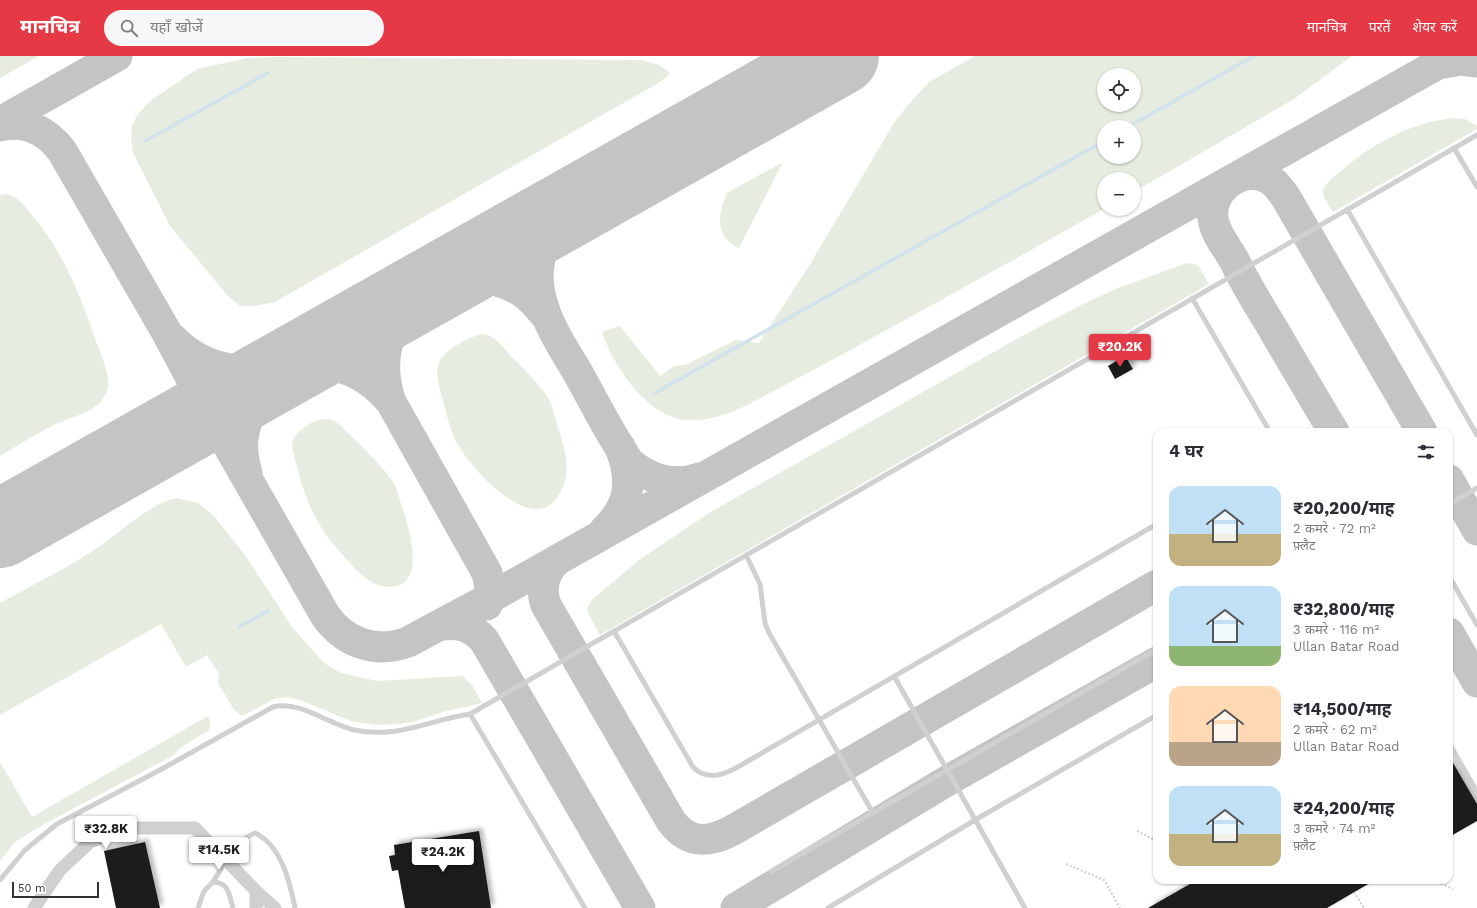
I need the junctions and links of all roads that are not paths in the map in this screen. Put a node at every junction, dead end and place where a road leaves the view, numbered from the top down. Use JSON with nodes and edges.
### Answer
{"nodes":[{"id":1,"x":1477,"y":135,"type":"edge"},
{"id":2,"x":1454,"y":148,"type":"junction"},
{"id":3,"x":1477,"y":187,"type":"edge"},
{"id":4,"x":1346,"y":209,"type":"junction"},
{"id":5,"x":1192,"y":298,"type":"junction"},
{"id":6,"x":1268,"y":428,"type":"edge"},
{"id":7,"x":1477,"y":435,"type":"edge"},
{"id":8,"x":1477,"y":488,"type":"edge"},
{"id":9,"x":1453,"y":502,"type":"edge"},
{"id":10,"x":1153,"y":526,"type":"edge"},
{"id":11,"x":746,"y":555,"type":"junction"},
{"id":12,"x":1453,"y":583,"type":"edge"},
{"id":13,"x":1477,"y":625,"type":"edge"},
{"id":14,"x":614,"y":631,"type":"junction"},
{"id":15,"x":1153,"y":651,"type":"edge"},
{"id":16,"x":894,"y":676,"type":"junction"},
{"id":17,"x":470,"y":714,"type":"junction"},
{"id":18,"x":1153,"y":717,"type":"edge"},
{"id":19,"x":819,"y":720,"type":"junction"},
{"id":20,"x":1453,"y":750,"type":"edge"},
{"id":21,"x":947,"y":770,"type":"junction"},
{"id":22,"x":1477,"y":792,"type":"edge"},
{"id":23,"x":873,"y":813,"type":"junction"},
{"id":24,"x":975,"y":820,"type":"junction"},
{"id":25,"x":772,"y":871,"type":"dead end"},
{"id":26,"x":0,"y":880,"type":"edge"},
{"id":27,"x":213,"y":882,"type":"junction"},
{"id":28,"x":256,"y":891,"type":"junction"},
{"id":29,"x":34,"y":908,"type":"edge"},
{"id":30,"x":198,"y":908,"type":"edge"},
{"id":31,"x":233,"y":908,"type":"edge"},
{"id":32,"x":256,"y":908,"type":"edge"},
{"id":33,"x":275,"y":908,"type":"edge"},
{"id":34,"x":295,"y":908,"type":"edge"},
{"id":35,"x":585,"y":908,"type":"edge"},
{"id":36,"x":828,"y":908,"type":"edge"},
{"id":37,"x":1025,"y":908,"type":"edge"}],
"edges":[{"from":1,"to":2,"type":"lane"},
{"from":2,"to":3,"type":"lane"},
{"from":2,"to":4,"type":"lane"},
{"from":4,"to":5,"type":"lane"},
{"from":4,"to":7,"type":"lane"},
{"from":5,"to":6,"type":"lane"},
{"from":5,"to":11,"type":"lane"},
{"from":8,"to":9,"type":"lane"},
{"from":10,"to":16,"type":"lane"},
{"from":11,"to":14,"type":"lane"},
{"from":11,"to":19,"type":"lane"},
{"from":12,"to":13,"type":"lane"},
{"from":14,"to":17,"type":"lane"},
{"from":14,"to":19,"type":"lane"},
{"from":15,"to":21,"type":"lane"},
{"from":16,"to":19,"type":"lane"},
{"from":16,"to":21,"type":"lane"},
{"from":17,"to":26,"type":"lane"},
{"from":17,"to":35,"type":"lane"},
{"from":18,"to":24,"type":"lane"},
{"from":19,"to":23,"type":"lane"},
{"from":20,"to":22,"type":"lane"},
{"from":21,"to":23,"type":"lane"},
{"from":21,"to":24,"type":"lane"},
{"from":23,"to":25,"type":"lane"},
{"from":24,"to":36,"type":"lane"},
{"from":24,"to":37,"type":"lane"},
{"from":27,"to":30,"type":"lane"},
{"from":27,"to":31,"type":"lane"},
{"from":27,"to":34,"type":"lane"},
{"from":28,"to":29,"type":"street","bridge":true},
{"from":28,"to":32,"type":"street","bridge":true},
{"from":28,"to":33,"type":"street"}]}
